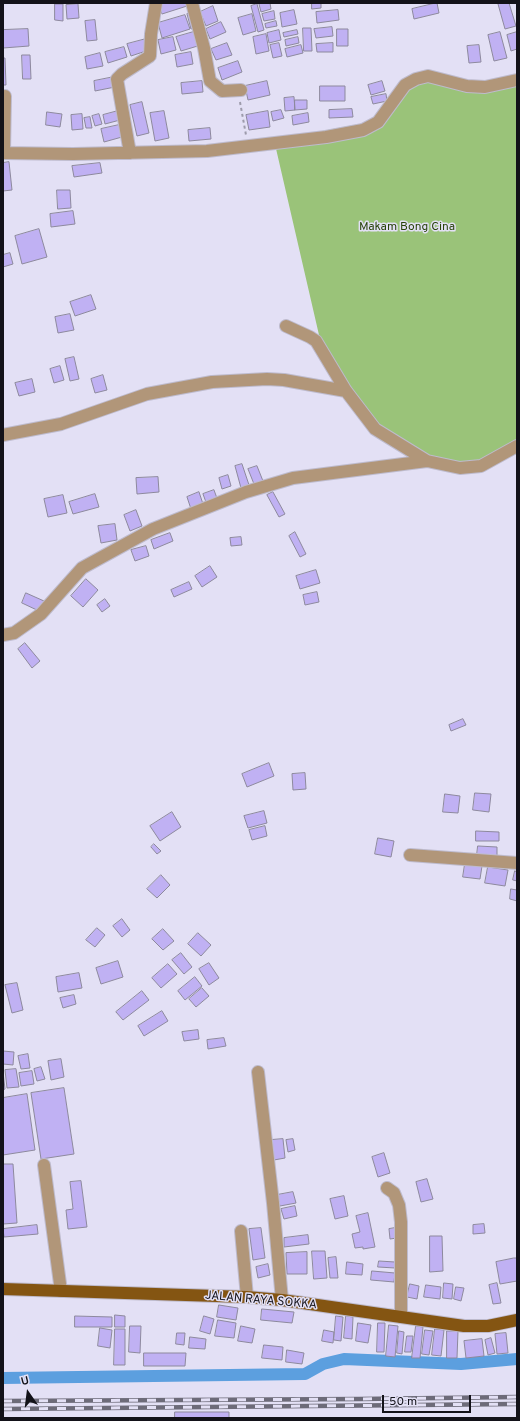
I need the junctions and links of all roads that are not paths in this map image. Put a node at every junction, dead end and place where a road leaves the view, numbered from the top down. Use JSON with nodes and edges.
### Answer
{"nodes":[{"id":1,"x":156,"y":3,"type":"edge"},
{"id":2,"x":192,"y":3,"type":"edge"},
{"id":3,"x":517,"y":80,"type":"edge"},
{"id":4,"x":239,"y":90,"type":"road end"},
{"id":5,"x":5,"y":96,"type":"dead end"},
{"id":6,"x":4,"y":153,"type":"edge"},
{"id":7,"x":130,"y":153,"type":"junction"},
{"id":8,"x":286,"y":326,"type":"dead end"},
{"id":9,"x":346,"y":391,"type":"junction"},
{"id":10,"x":3,"y":435,"type":"edge"},
{"id":11,"x":517,"y":446,"type":"edge"},
{"id":12,"x":427,"y":461,"type":"junction"},
{"id":13,"x":3,"y":635,"type":"edge"},
{"id":14,"x":410,"y":855,"type":"dead end"},
{"id":15,"x":517,"y":863,"type":"edge"},
{"id":16,"x":258,"y":1072,"type":"dead end"},
{"id":17,"x":44,"y":1165,"type":"dead end"},
{"id":18,"x":387,"y":1188,"type":"dead end"},
{"id":19,"x":241,"y":1231,"type":"dead end"},
{"id":20,"x":3,"y":1289,"type":"edge"},
{"id":21,"x":61,"y":1291,"type":"junction"},
{"id":22,"x":247,"y":1297,"type":"junction"},
{"id":23,"x":282,"y":1300,"type":"junction"},
{"id":24,"x":401,"y":1317,"type":"junction"},
{"id":25,"x":517,"y":1320,"type":"edge"}],
"edges":[{"from":1,"to":7,"type":"street"},
{"from":2,"to":4,"type":"street"},
{"from":3,"to":7,"type":"street"},
{"from":5,"to":6,"type":"street"},
{"from":6,"to":7,"type":"street"},
{"from":8,"to":9,"type":"street"},
{"from":9,"to":10,"type":"street"},
{"from":9,"to":12,"type":"street"},
{"from":11,"to":12,"type":"street"},
{"from":12,"to":13,"type":"street"},
{"from":14,"to":15,"type":"street"},
{"from":16,"to":23,"type":"street"},
{"from":17,"to":21,"type":"street"},
{"from":18,"to":24,"type":"street"},
{"from":19,"to":22,"type":"street"},
{"from":20,"to":21,"type":"main road","name":"JALAN RAYA SOKKA"},
{"from":21,"to":22,"type":"main road","name":"JALAN RAYA SOKKA"},
{"from":22,"to":23,"type":"main road","name":"JALAN RAYA SOKKA"},
{"from":23,"to":24,"type":"main road","name":"JALAN RAYA SOKKA"},
{"from":24,"to":25,"type":"main road","name":"JALAN RAYA SOKKA"}]}
